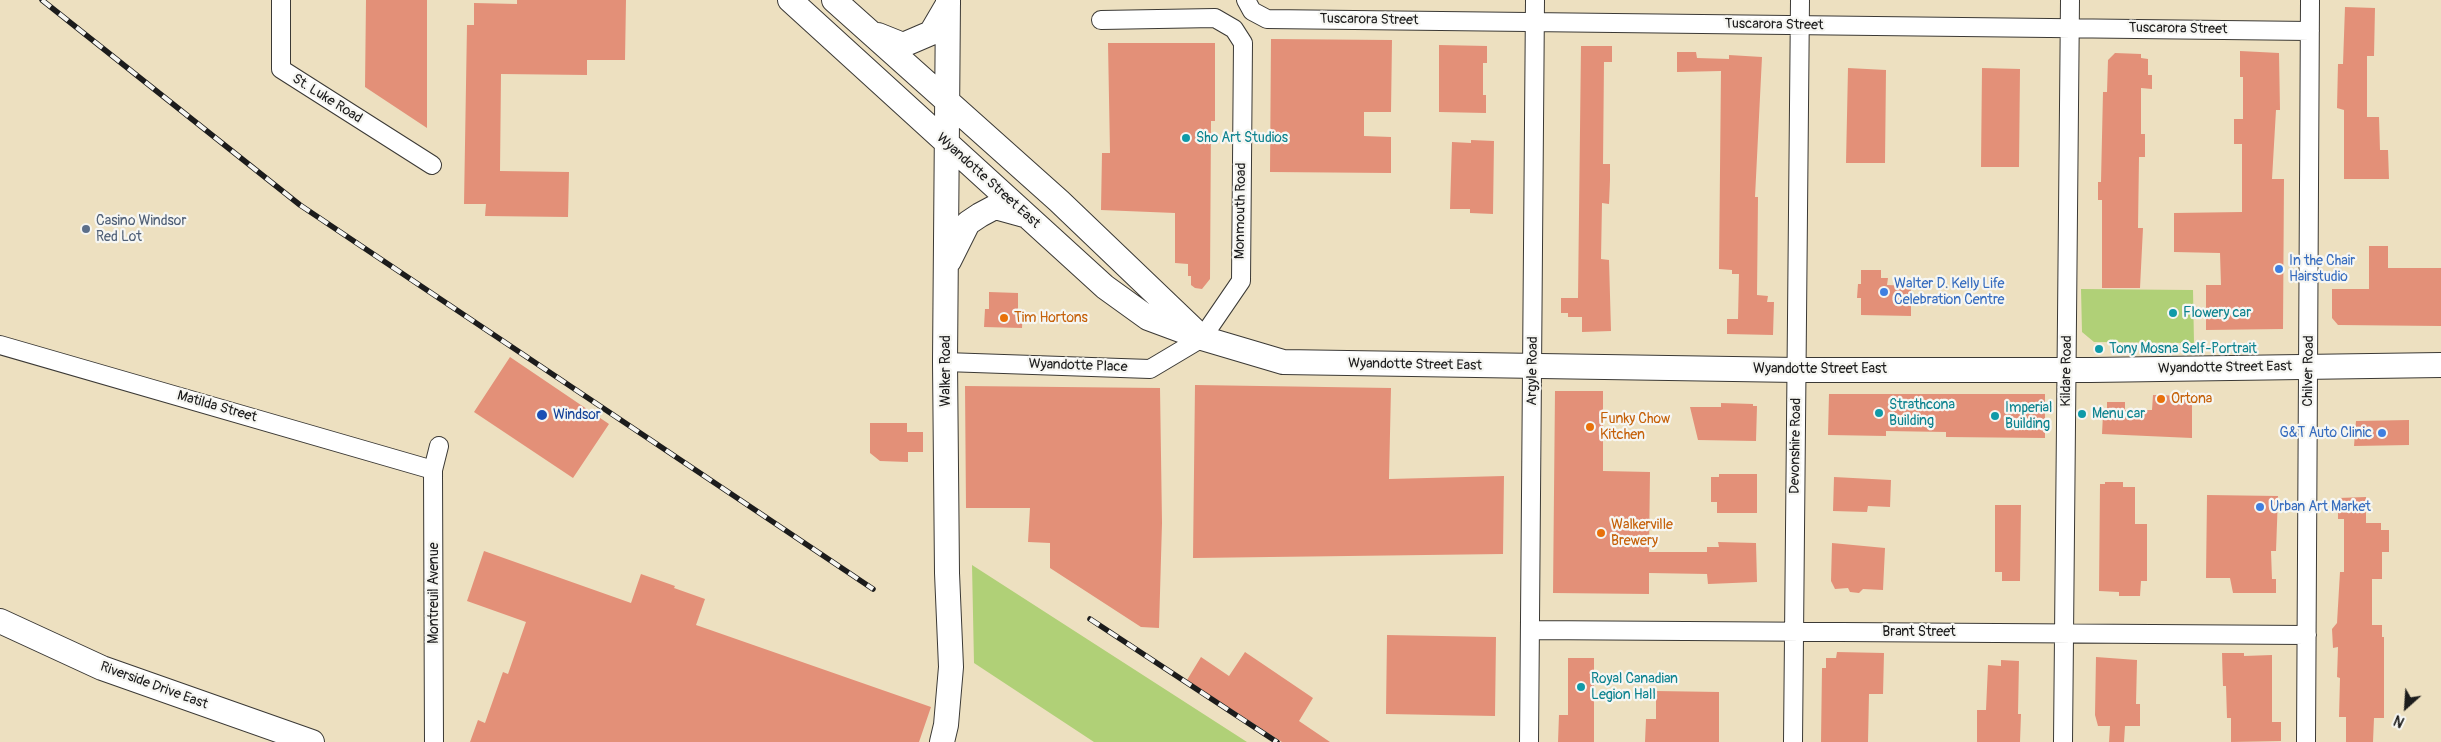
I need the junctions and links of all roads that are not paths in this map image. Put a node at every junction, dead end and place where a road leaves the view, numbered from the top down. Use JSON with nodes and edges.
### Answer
{"nodes":[{"id":1,"x":281,"y":0,"type":"edge"},
{"id":2,"x":790,"y":0,"type":"edge"},
{"id":3,"x":834,"y":0,"type":"edge"},
{"id":4,"x":1246,"y":0,"type":"edge"},
{"id":5,"x":1535,"y":0,"type":"edge"},
{"id":6,"x":1800,"y":0,"type":"edge"},
{"id":7,"x":2070,"y":0,"type":"edge"},
{"id":8,"x":2310,"y":0,"type":"edge"},
{"id":9,"x":948,"y":2,"type":"edge"},
{"id":10,"x":1100,"y":20,"type":"dead end"},
{"id":11,"x":1535,"y":22,"type":"junction"},
{"id":12,"x":1800,"y":25,"type":"junction"},
{"id":13,"x":2070,"y":28,"type":"junction"},
{"id":14,"x":867,"y":30,"type":"junction"},
{"id":15,"x":2310,"y":30,"type":"junction"},
{"id":16,"x":948,"y":102,"type":"junction"},
{"id":17,"x":948,"y":145,"type":"junction"},
{"id":18,"x":432,"y":165,"type":"dead end"},
{"id":19,"x":1026,"y":216,"type":"junction"},
{"id":20,"x":947,"y":264,"type":"junction"},
{"id":21,"x":1202,"y":338,"type":"junction"},
{"id":22,"x":0,"y":345,"type":"edge"},
{"id":23,"x":945,"y":362,"type":"junction"},
{"id":24,"x":2441,"y":365,"type":"edge"},
{"id":25,"x":1533,"y":367,"type":"junction"},
{"id":26,"x":2309,"y":367,"type":"junction"},
{"id":27,"x":1797,"y":370,"type":"junction"},
{"id":28,"x":2067,"y":370,"type":"junction"},
{"id":29,"x":439,"y":446,"type":"dead end"},
{"id":30,"x":433,"y":470,"type":"junction"},
{"id":31,"x":0,"y":622,"type":"edge"},
{"id":32,"x":1530,"y":630,"type":"junction"},
{"id":33,"x":1794,"y":632,"type":"junction"},
{"id":34,"x":2064,"y":633,"type":"junction"},
{"id":35,"x":2307,"y":635,"type":"junction"},
{"id":36,"x":312,"y":742,"type":"edge"},
{"id":37,"x":434,"y":742,"type":"edge"},
{"id":38,"x":942,"y":742,"type":"edge"},
{"id":39,"x":1529,"y":742,"type":"edge"},
{"id":40,"x":1793,"y":742,"type":"edge"},
{"id":41,"x":2063,"y":742,"type":"edge"},
{"id":42,"x":2306,"y":742,"type":"edge"}],
"edges":[{"from":1,"to":18,"type":"street","name":"St. Luke Road"},
{"from":2,"to":17,"type":"main road","name":"Wyandotte Street East"},
{"from":3,"to":14,"type":"main road","name":"Wyandotte Street East"},
{"from":4,"to":11,"type":"street","name":"Tuscarora Street"},
{"from":5,"to":11,"type":"street","name":"Argyle Road"},
{"from":6,"to":12,"type":"street","name":"Devonshire Road"},
{"from":7,"to":13,"type":"street","name":"Kildare Road"},
{"from":8,"to":15,"type":"street","name":"Chilver Road"},
{"from":9,"to":14,"type":"main road"},
{"from":9,"to":16,"type":"main road","name":"Walker Road"},
{"from":10,"to":21,"type":"street","name":"Monmouth Road"},
{"from":11,"to":12,"type":"street","name":"Tuscarora Street"},
{"from":11,"to":25,"type":"street","name":"Argyle Road"},
{"from":12,"to":13,"type":"street","name":"Tuscarora Street"},
{"from":12,"to":27,"type":"street","name":"Devonshire Road"},
{"from":13,"to":15,"type":"street","name":"Tuscarora Street"},
{"from":13,"to":28,"type":"street","name":"Kildare Road"},
{"from":14,"to":16,"type":"main road","name":"Wyandotte Street East"},
{"from":15,"to":26,"type":"street","name":"Chilver Road"},
{"from":16,"to":17,"type":"main road","name":"Walker Road"},
{"from":16,"to":21,"type":"main road","name":"Wyandotte Street East"},
{"from":17,"to":19,"type":"main road","name":"Wyandotte Street East"},
{"from":17,"to":20,"type":"main road","name":"Walker Road"},
{"from":19,"to":20,"type":"main road"},
{"from":19,"to":21,"type":"main road","name":"Wyandotte Street East"},
{"from":20,"to":23,"type":"main road","name":"Walker Road"},
{"from":21,"to":23,"type":"street","name":"Wyandotte Place"},
{"from":21,"to":25,"type":"main road","name":"Wyandotte Street East"},
{"from":22,"to":30,"type":"street","name":"Matilda Street"},
{"from":23,"to":38,"type":"main road","name":"Walker Road"},
{"from":24,"to":26,"type":"main road","name":"Wyandotte Street East"},
{"from":25,"to":27,"type":"main road","name":"Wyandotte Street East"},
{"from":25,"to":32,"type":"street","name":"Argyle Road"},
{"from":26,"to":28,"type":"main road","name":"Wyandotte Street East"},
{"from":26,"to":35,"type":"street","name":"Chilver Road"},
{"from":27,"to":28,"type":"main road","name":"Wyandotte Street East"},
{"from":27,"to":33,"type":"street","name":"Devonshire Road"},
{"from":28,"to":34,"type":"street","name":"Kildare Road"},
{"from":29,"to":30,"type":"street","name":"Montreuil Avenue"},
{"from":30,"to":37,"type":"street","name":"Montreuil Avenue"},
{"from":31,"to":36,"type":"main road","name":"Riverside Drive East"},
{"from":32,"to":33,"type":"street","name":"Brant Street"},
{"from":32,"to":39,"type":"street","name":"Argyle Road"},
{"from":33,"to":34,"type":"street","name":"Brant Street"},
{"from":33,"to":40,"type":"street","name":"Devonshire Road"},
{"from":34,"to":35,"type":"street","name":"Brant Street"},
{"from":34,"to":41,"type":"street","name":"Kildare Road"},
{"from":35,"to":42,"type":"street","name":"Chilver Road"}]}
